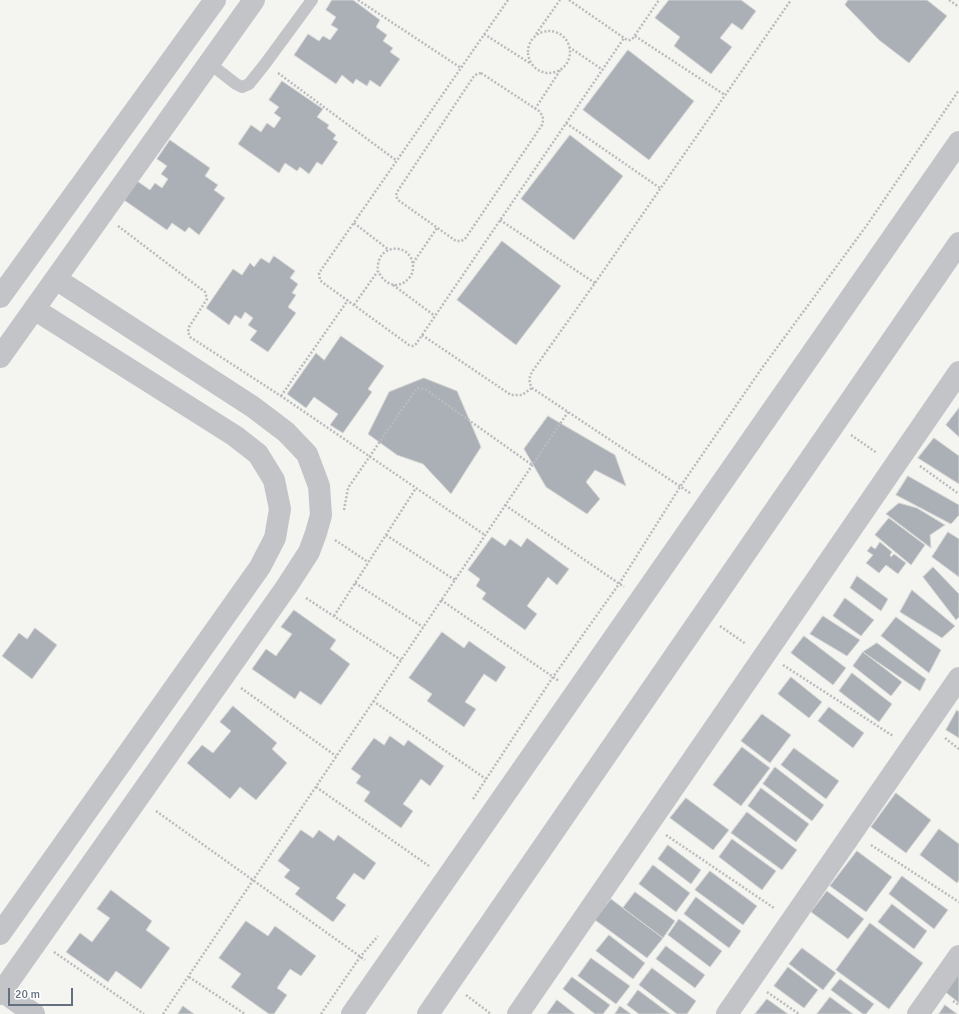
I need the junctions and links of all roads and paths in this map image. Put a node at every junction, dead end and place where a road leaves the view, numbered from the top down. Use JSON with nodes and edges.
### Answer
{"nodes":[{"id":1,"x":215,"y":0,"type":"edge"},
{"id":2,"x":254,"y":0,"type":"edge"},
{"id":3,"x":312,"y":0,"type":"edge"},
{"id":4,"x":358,"y":0,"type":"edge"},
{"id":5,"x":508,"y":0,"type":"edge"},
{"id":6,"x":560,"y":0,"type":"edge"},
{"id":7,"x":569,"y":0,"type":"edge"},
{"id":8,"x":659,"y":0,"type":"edge"},
{"id":9,"x":791,"y":0,"type":"edge"},
{"id":10,"x":949,"y":0,"type":"edge"},
{"id":11,"x":959,"y":7,"type":"edge"},
{"id":12,"x":484,"y":34,"type":"junction"},
{"id":13,"x":535,"y":36,"type":"junction"},
{"id":14,"x":635,"y":36,"type":"junction"},
{"id":15,"x":624,"y":38,"type":"junction"},
{"id":16,"x":569,"y":47,"type":"junction"},
{"id":17,"x":209,"y":64,"type":"junction"},
{"id":18,"x":265,"y":64,"type":"junction"},
{"id":19,"x":532,"y":64,"type":"junction"},
{"id":20,"x":461,"y":68,"type":"junction"},
{"id":21,"x":561,"y":69,"type":"junction"},
{"id":22,"x":603,"y":70,"type":"junction"},
{"id":23,"x":959,"y":90,"type":"edge"},
{"id":24,"x":725,"y":96,"type":"junction"},
{"id":25,"x":535,"y":109,"type":"junction"},
{"id":26,"x":566,"y":123,"type":"junction"},
{"id":27,"x":959,"y":142,"type":"edge"},
{"id":28,"x":397,"y":161,"type":"junction"},
{"id":29,"x":660,"y":188,"type":"junction"},
{"id":30,"x":102,"y":214,"type":"junction"},
{"id":31,"x":500,"y":220,"type":"junction"},
{"id":32,"x":354,"y":223,"type":"junction"},
{"id":33,"x":437,"y":228,"type":"junction"},
{"id":34,"x":959,"y":243,"type":"edge"},
{"id":35,"x":389,"y":250,"type":"junction"},
{"id":36,"x":413,"y":263,"type":"junction"},
{"id":37,"x":378,"y":271,"type":"junction"},
{"id":38,"x":56,"y":279,"type":"junction"},
{"id":39,"x":595,"y":283,"type":"junction"},
{"id":40,"x":393,"y":285,"type":"junction"},
{"id":41,"x":0,"y":297,"type":"edge"},
{"id":42,"x":348,"y":300,"type":"junction"},
{"id":43,"x":354,"y":305,"type":"junction"},
{"id":44,"x":34,"y":309,"type":"junction"},
{"id":45,"x":435,"y":316,"type":"junction"},
{"id":46,"x":422,"y":335,"type":"junction"},
{"id":47,"x":0,"y":357,"type":"edge"},
{"id":48,"x":959,"y":372,"type":"edge"},
{"id":49,"x":532,"y":388,"type":"junction"},
{"id":50,"x":281,"y":396,"type":"junction"},
{"id":51,"x":568,"y":412,"type":"junction"},
{"id":52,"x":835,"y":423,"type":"junction"},
{"id":53,"x":370,"y":456,"type":"junction"},
{"id":54,"x":899,"y":460,"type":"junction"},
{"id":55,"x":532,"y":465,"type":"junction"},
{"id":56,"x":680,"y":487,"type":"junction"},
{"id":57,"x":416,"y":488,"type":"junction"},
{"id":58,"x":959,"y":494,"type":"edge"},
{"id":59,"x":505,"y":504,"type":"junction"},
{"id":60,"x":707,"y":505,"type":"junction"},
{"id":61,"x":343,"y":514,"type":"dead end"},
{"id":62,"x":337,"y":534,"type":"dead end"},
{"id":63,"x":386,"y":535,"type":"junction"},
{"id":64,"x":485,"y":535,"type":"junction"},
{"id":65,"x":335,"y":540,"type":"junction"},
{"id":66,"x":333,"y":545,"type":"dead end"},
{"id":67,"x":368,"y":562,"type":"junction"},
{"id":68,"x":455,"y":580,"type":"junction"},
{"id":69,"x":356,"y":582,"type":"junction"},
{"id":70,"x":619,"y":584,"type":"junction"},
{"id":71,"x":287,"y":586,"type":"junction"},
{"id":72,"x":641,"y":599,"type":"junction"},
{"id":73,"x":441,"y":600,"type":"junction"},
{"id":74,"x":704,"y":614,"type":"junction"},
{"id":75,"x":334,"y":616,"type":"junction"},
{"id":76,"x":423,"y":627,"type":"junction"},
{"id":77,"x":765,"y":655,"type":"junction"},
{"id":78,"x":401,"y":660,"type":"junction"},
{"id":79,"x":223,"y":676,"type":"junction"},
{"id":80,"x":553,"y":677,"type":"junction"},
{"id":81,"x":959,"y":678,"type":"edge"},
{"id":82,"x":576,"y":692,"type":"junction"},
{"id":83,"x":373,"y":701,"type":"junction"},
{"id":84,"x":911,"y":748,"type":"junction"},
{"id":85,"x":336,"y":756,"type":"junction"},
{"id":86,"x":120,"y":765,"type":"junction"},
{"id":87,"x":486,"y":779,"type":"junction"},
{"id":88,"x":316,"y":787,"type":"junction"},
{"id":89,"x":143,"y":790,"type":"junction"},
{"id":90,"x":506,"y":792,"type":"junction"},
{"id":91,"x":469,"y":805,"type":"dead end"},
{"id":92,"x":649,"y":824,"type":"junction"},
{"id":93,"x":852,"y":833,"type":"junction"},
{"id":94,"x":433,"y":861,"type":"dead end"},
{"id":95,"x":253,"y":880,"type":"junction"},
{"id":96,"x":959,"y":902,"type":"edge"},
{"id":97,"x":792,"y":920,"type":"junction"},
{"id":98,"x":380,"y":933,"type":"dead end"},
{"id":99,"x":0,"y":934,"type":"edge"},
{"id":100,"x":37,"y":941,"type":"junction"},
{"id":101,"x":959,"y":956,"type":"edge"},
{"id":102,"x":360,"y":957,"type":"junction"},
{"id":103,"x":381,"y":972,"type":"junction"},
{"id":104,"x":189,"y":977,"type":"junction"},
{"id":105,"x":750,"y":981,"type":"junction"},
{"id":106,"x":449,"y":984,"type":"junction"},
{"id":107,"x":1,"y":992,"type":"edge"},
{"id":108,"x":34,"y":1014,"type":"edge"},
{"id":109,"x":144,"y":1014,"type":"edge"},
{"id":110,"x":164,"y":1014,"type":"edge"},
{"id":111,"x":245,"y":1014,"type":"edge"},
{"id":112,"x":321,"y":1014,"type":"edge"},
{"id":113,"x":352,"y":1014,"type":"edge"},
{"id":114,"x":428,"y":1014,"type":"edge"},
{"id":115,"x":491,"y":1014,"type":"edge"},
{"id":116,"x":518,"y":1014,"type":"edge"},
{"id":117,"x":727,"y":1014,"type":"edge"},
{"id":118,"x":800,"y":1014,"type":"edge"},
{"id":119,"x":918,"y":1014,"type":"edge"}],
"edges":[{"from":1,"to":41,"type":"street"},
{"from":2,"to":17,"type":"street"},
{"from":3,"to":18,"type":"lane"},
{"from":4,"to":20,"type":"path"},
{"from":5,"to":12,"type":"path"},
{"from":6,"to":13,"type":"path"},
{"from":7,"to":15,"type":"path"},
{"from":8,"to":14,"type":"path"},
{"from":9,"to":24,"type":"path"},
{"from":10,"to":11,"type":"path"},
{"from":12,"to":19,"type":"path"},
{"from":12,"to":20,"type":"path"},
{"from":13,"to":16,"type":"path"},
{"from":13,"to":19,"type":"path"},
{"from":14,"to":15,"type":"path"},
{"from":14,"to":24,"type":"path"},
{"from":15,"to":22,"type":"path"},
{"from":16,"to":21,"type":"path"},
{"from":16,"to":22,"type":"path"},
{"from":17,"to":18,"type":"lane"},
{"from":17,"to":30,"type":"street"},
{"from":18,"to":28,"type":"path"},
{"from":19,"to":21,"type":"path"},
{"from":20,"to":28,"type":"path"},
{"from":21,"to":25,"type":"path"},
{"from":22,"to":26,"type":"path"},
{"from":23,"to":56,"type":"path"},
{"from":24,"to":29,"type":"path"},
{"from":25,"to":33,"type":"path"},
{"from":25,"to":33,"type":"path"},
{"from":26,"to":29,"type":"path"},
{"from":26,"to":31,"type":"path"},
{"from":27,"to":60,"type":"street"},
{"from":28,"to":32,"type":"path"},
{"from":29,"to":39,"type":"path"},
{"from":30,"to":38,"type":"street"},
{"from":30,"to":50,"type":"path"},
{"from":31,"to":39,"type":"path"},
{"from":31,"to":45,"type":"path"},
{"from":32,"to":35,"type":"path"},
{"from":32,"to":42,"type":"path"},
{"from":33,"to":36,"type":"path"},
{"from":34,"to":52,"type":"street"},
{"from":35,"to":36,"type":"path"},
{"from":35,"to":37,"type":"path"},
{"from":36,"to":40,"type":"path"},
{"from":37,"to":40,"type":"path"},
{"from":37,"to":43,"type":"path"},
{"from":38,"to":44,"type":"street"},
{"from":38,"to":71,"type":"street"},
{"from":39,"to":49,"type":"path"},
{"from":40,"to":45,"type":"path"},
{"from":42,"to":43,"type":"path"},
{"from":42,"to":50,"type":"path"},
{"from":43,"to":46,"type":"path"},
{"from":44,"to":47,"type":"street"},
{"from":44,"to":86,"type":"street"},
{"from":45,"to":46,"type":"path"},
{"from":46,"to":49,"type":"path"},
{"from":48,"to":54,"type":"street"},
{"from":49,"to":51,"type":"path"},
{"from":50,"to":53,"type":"path"},
{"from":51,"to":55,"type":"path"},
{"from":51,"to":56,"type":"path"},
{"from":52,"to":54,"type":"path"},
{"from":52,"to":74,"type":"street"},
{"from":53,"to":55,"type":"path"},
{"from":53,"to":57,"type":"path"},
{"from":53,"to":61,"type":"path"},
{"from":54,"to":58,"type":"path"},
{"from":54,"to":77,"type":"street"},
{"from":55,"to":59,"type":"path"},
{"from":56,"to":60,"type":"path"},
{"from":56,"to":70,"type":"path"},
{"from":57,"to":63,"type":"path"},
{"from":57,"to":64,"type":"path"},
{"from":59,"to":64,"type":"path"},
{"from":59,"to":70,"type":"path"},
{"from":60,"to":72,"type":"street"},
{"from":62,"to":65,"type":"path"},
{"from":63,"to":67,"type":"path"},
{"from":63,"to":68,"type":"path"},
{"from":64,"to":68,"type":"path"},
{"from":65,"to":66,"type":"path"},
{"from":65,"to":67,"type":"path"},
{"from":67,"to":69,"type":"path"},
{"from":68,"to":73,"type":"path"},
{"from":69,"to":75,"type":"path"},
{"from":69,"to":76,"type":"path"},
{"from":70,"to":72,"type":"path"},
{"from":70,"to":80,"type":"path"},
{"from":71,"to":75,"type":"path"},
{"from":71,"to":79,"type":"street"},
{"from":72,"to":82,"type":"street"},
{"from":73,"to":76,"type":"path"},
{"from":73,"to":80,"type":"path"},
{"from":74,"to":77,"type":"path"},
{"from":74,"to":106,"type":"street"},
{"from":75,"to":78,"type":"path"},
{"from":76,"to":78,"type":"path"},
{"from":77,"to":84,"type":"path"},
{"from":77,"to":92,"type":"street"},
{"from":78,"to":83,"type":"path"},
{"from":79,"to":85,"type":"path"},
{"from":79,"to":89,"type":"street"},
{"from":80,"to":82,"type":"path"},
{"from":80,"to":87,"type":"path"},
{"from":81,"to":84,"type":"street"},
{"from":82,"to":90,"type":"street"},
{"from":83,"to":85,"type":"path"},
{"from":83,"to":87,"type":"path"},
{"from":84,"to":93,"type":"street"},
{"from":85,"to":88,"type":"path"},
{"from":86,"to":89,"type":"street"},
{"from":86,"to":99,"type":"street"},
{"from":87,"to":90,"type":"path"},
{"from":87,"to":91,"type":"path"},
{"from":88,"to":94,"type":"path"},
{"from":88,"to":95,"type":"path"},
{"from":89,"to":95,"type":"path"},
{"from":89,"to":100,"type":"street"},
{"from":90,"to":103,"type":"street"},
{"from":92,"to":97,"type":"path"},
{"from":92,"to":116,"type":"street"},
{"from":93,"to":96,"type":"path"},
{"from":93,"to":97,"type":"street"},
{"from":95,"to":102,"type":"path"},
{"from":95,"to":104,"type":"path"},
{"from":97,"to":105,"type":"street"},
{"from":98,"to":102,"type":"path"},
{"from":100,"to":107,"type":"street"},
{"from":100,"to":109,"type":"path"},
{"from":101,"to":119,"type":"street"},
{"from":102,"to":103,"type":"path"},
{"from":102,"to":112,"type":"path"},
{"from":103,"to":113,"type":"street"},
{"from":104,"to":110,"type":"path"},
{"from":104,"to":111,"type":"path"},
{"from":105,"to":117,"type":"street"},
{"from":105,"to":118,"type":"path"},
{"from":106,"to":114,"type":"street"},
{"from":106,"to":115,"type":"path"},
{"from":107,"to":108,"type":"street"}]}
